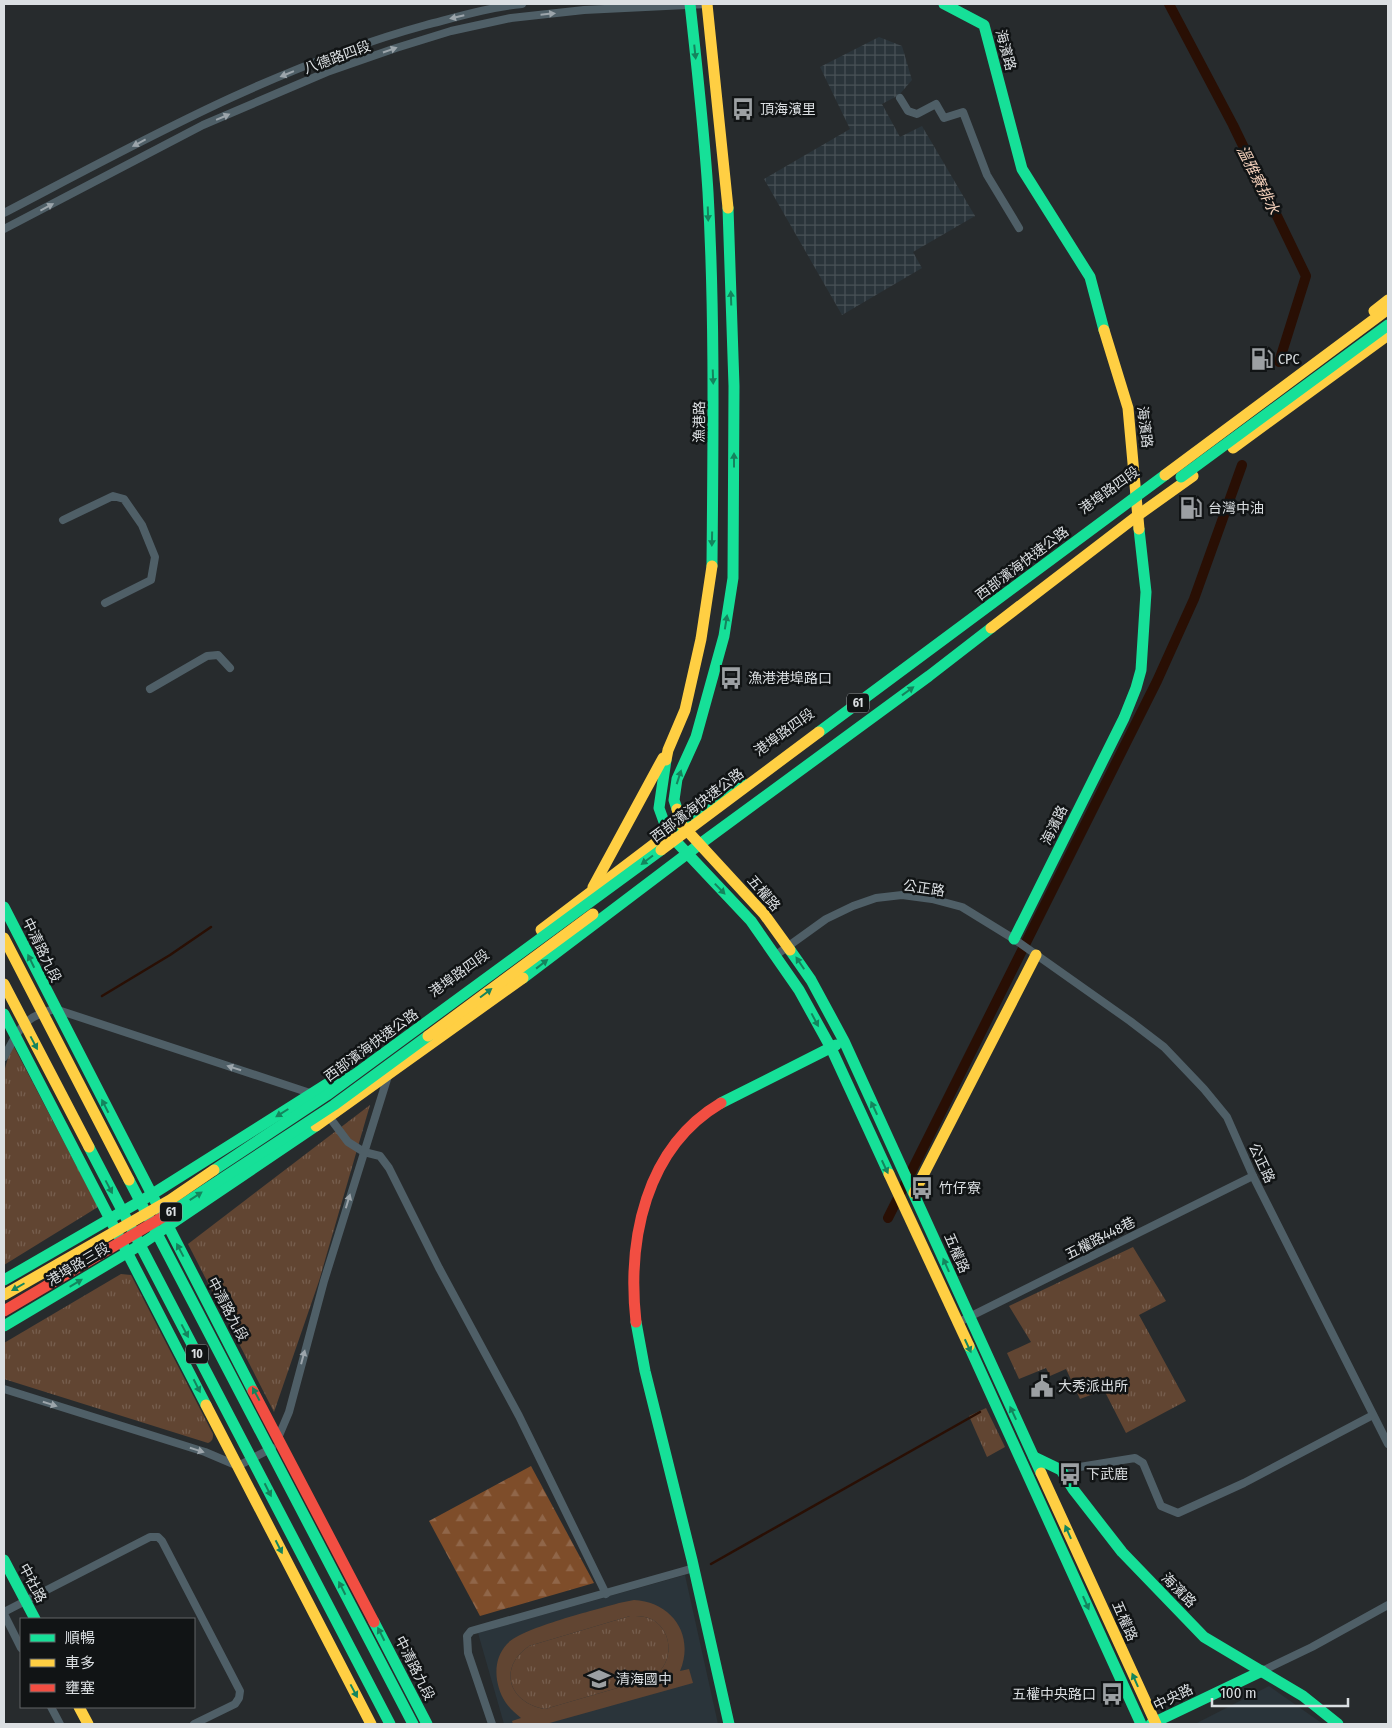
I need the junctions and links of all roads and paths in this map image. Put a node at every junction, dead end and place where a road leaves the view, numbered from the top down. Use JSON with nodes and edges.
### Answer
{"nodes":[{"id":1,"x":522,"y":4,"type":"edge"},
{"id":2,"x":690,"y":4,"type":"edge"},
{"id":3,"x":707,"y":4,"type":"edge"},
{"id":4,"x":944,"y":4,"type":"edge"},
{"id":5,"x":425,"y":26,"type":"junction"},
{"id":6,"x":429,"y":38,"type":"junction"},
{"id":7,"x":900,"y":98,"type":"dead end"},
{"id":8,"x":196,"y":113,"type":"junction"},
{"id":9,"x":203,"y":125,"type":"junction"},
{"id":10,"x":4,"y":213,"type":"edge"},
{"id":11,"x":1018,"y":228,"type":"dead end"},
{"id":12,"x":4,"y":229,"type":"edge"},
{"id":13,"x":1388,"y":300,"type":"edge"},
{"id":14,"x":1388,"y":309,"type":"edge"},
{"id":15,"x":1388,"y":325,"type":"edge"},
{"id":16,"x":1388,"y":335,"type":"edge"},
{"id":17,"x":1136,"y":488,"type":"junction"},
{"id":18,"x":1137,"y":516,"type":"junction"},
{"id":19,"x":63,"y":520,"type":"dead end"},
{"id":20,"x":105,"y":603,"type":"dead end"},
{"id":21,"x":230,"y":668,"type":"dead end"},
{"id":22,"x":150,"y":689,"type":"dead end"},
{"id":23,"x":668,"y":750,"type":"junction"},
{"id":24,"x":681,"y":824,"type":"junction"},
{"id":25,"x":668,"y":833,"type":"junction"},
{"id":26,"x":700,"y":844,"type":"junction"},
{"id":27,"x":686,"y":854,"type":"junction"},
{"id":28,"x":591,"y":890,"type":"junction"},
{"id":29,"x":4,"y":907,"type":"edge"},
{"id":30,"x":4,"y":938,"type":"edge"},
{"id":31,"x":1014,"y":939,"type":"junction"},
{"id":32,"x":788,"y":946,"type":"junction"},
{"id":33,"x":776,"y":955,"type":"junction"},
{"id":34,"x":1036,"y":955,"type":"junction"},
{"id":35,"x":4,"y":984,"type":"edge"},
{"id":36,"x":55,"y":1009,"type":"junction"},
{"id":37,"x":42,"y":1012,"type":"junction"},
{"id":38,"x":4,"y":1014,"type":"edge"},
{"id":39,"x":24,"y":1023,"type":"junction"},
{"id":40,"x":15,"y":1037,"type":"junction"},
{"id":41,"x":844,"y":1041,"type":"junction"},
{"id":42,"x":830,"y":1048,"type":"junction"},
{"id":43,"x":4,"y":1057,"type":"edge"},
{"id":44,"x":388,"y":1074,"type":"junction"},
{"id":45,"x":313,"y":1094,"type":"junction"},
{"id":46,"x":329,"y":1118,"type":"junction"},
{"id":47,"x":364,"y":1152,"type":"junction"},
{"id":48,"x":1253,"y":1176,"type":"junction"},
{"id":49,"x":914,"y":1193,"type":"junction"},
{"id":50,"x":151,"y":1195,"type":"junction"},
{"id":51,"x":140,"y":1202,"type":"junction"},
{"id":52,"x":122,"y":1212,"type":"junction"},
{"id":53,"x":110,"y":1219,"type":"junction"},
{"id":54,"x":168,"y":1226,"type":"junction"},
{"id":55,"x":156,"y":1234,"type":"junction"},
{"id":56,"x":140,"y":1245,"type":"junction"},
{"id":57,"x":128,"y":1252,"type":"junction"},
{"id":58,"x":4,"y":1280,"type":"edge"},
{"id":59,"x":4,"y":1295,"type":"edge"},
{"id":60,"x":4,"y":1311,"type":"edge"},
{"id":61,"x":969,"y":1317,"type":"junction"},
{"id":62,"x":957,"y":1323,"type":"junction"},
{"id":63,"x":4,"y":1326,"type":"edge"},
{"id":64,"x":4,"y":1389,"type":"edge"},
{"id":65,"x":1373,"y":1415,"type":"junction"},
{"id":66,"x":278,"y":1437,"type":"junction"},
{"id":67,"x":1388,"y":1444,"type":"edge"},
{"id":68,"x":271,"y":1450,"type":"junction"},
{"id":69,"x":1034,"y":1457,"type":"junction"},
{"id":70,"x":252,"y":1459,"type":"junction"},
{"id":71,"x":1023,"y":1463,"type":"junction"},
{"id":72,"x":238,"y":1466,"type":"junction"},
{"id":73,"x":1060,"y":1470,"type":"junction"},
{"id":74,"x":4,"y":1560,"type":"edge"},
{"id":75,"x":694,"y":1568,"type":"junction"},
{"id":76,"x":606,"y":1594,"type":"junction"},
{"id":77,"x":25,"y":1600,"type":"junction"},
{"id":78,"x":1388,"y":1605,"type":"edge"},
{"id":79,"x":4,"y":1613,"type":"edge"},
{"id":80,"x":202,"y":1616,"type":"junction"},
{"id":81,"x":34,"y":1618,"type":"edge"},
{"id":82,"x":195,"y":1620,"type":"edge"},
{"id":83,"x":20,"y":1646,"type":"edge"},
{"id":84,"x":1262,"y":1671,"type":"junction"},
{"id":85,"x":52,"y":1708,"type":"edge"},
{"id":86,"x":80,"y":1708,"type":"edge"},
{"id":87,"x":60,"y":1724,"type":"edge"},
{"id":88,"x":88,"y":1724,"type":"edge"},
{"id":89,"x":194,"y":1724,"type":"edge"},
{"id":90,"x":371,"y":1724,"type":"edge"},
{"id":91,"x":390,"y":1724,"type":"edge"},
{"id":92,"x":413,"y":1724,"type":"edge"},
{"id":93,"x":427,"y":1724,"type":"edge"},
{"id":94,"x":492,"y":1724,"type":"edge"},
{"id":95,"x":729,"y":1724,"type":"edge"},
{"id":96,"x":1141,"y":1724,"type":"edge"},
{"id":97,"x":1154,"y":1724,"type":"edge"},
{"id":98,"x":1338,"y":1724,"type":"edge"}],
"edges":[{"from":1,"to":5,"type":"street","name":"八德路四段","one_way":true},
{"from":2,"to":3,"type":"street","name":"八德路四段"},
{"from":6,"to":2,"type":"street","name":"八德路四段","one_way":true},
{"from":2,"to":23,"type":"main road","name":"漁港路","one_way":true},
{"from":24,"to":3,"type":"main road","one_way":true},
{"from":4,"to":17,"type":"main road","name":"海濱路"},
{"from":5,"to":6,"type":"street"},
{"from":5,"to":8,"type":"street","name":"八德路四段","one_way":true},
{"from":9,"to":6,"type":"street","name":"八德路四段","one_way":true},
{"from":7,"to":11,"type":"street"},
{"from":8,"to":9,"type":"street"},
{"from":8,"to":10,"type":"street","name":"八德路四段","one_way":true},
{"from":12,"to":9,"type":"street","name":"八德路四段","one_way":true},
{"from":13,"to":17,"type":"main road","name":"港埠路四段"},
{"from":14,"to":59,"type":"main road","name":"西部濱海快速公路","number":"61","one_way":true,"bridge":true},
{"from":60,"to":15,"type":"main road","name":"西部濱海快速公路","number":"61","one_way":true,"bridge":true},
{"from":16,"to":18,"type":"main road"},
{"from":17,"to":18,"type":"main road","name":"海濱路"},
{"from":17,"to":24,"type":"main road","name":"港埠路四段"},
{"from":26,"to":18,"type":"main road","one_way":true},
{"from":18,"to":31,"type":"main road","name":"海濱路"},
{"from":19,"to":20,"type":"street"},
{"from":21,"to":22,"type":"street"},
{"from":23,"to":25,"type":"main road","name":"漁港路"},
{"from":23,"to":28,"type":"main road"},
{"from":24,"to":25,"type":"main road","name":"港埠路四段"},
{"from":24,"to":26,"type":"main road","name":"五權路"},
{"from":25,"to":27,"type":"main road","name":"五權路"},
{"from":25,"to":28,"type":"main road","name":"港埠路四段"},
{"from":26,"to":27,"type":"main road"},
{"from":26,"to":32,"type":"main road","name":"五權路"},
{"from":27,"to":33,"type":"main road","name":"五權路","one_way":true},
{"from":44,"to":27,"type":"main road","one_way":true},
{"from":28,"to":45,"type":"main road","name":"港埠路四段"},
{"from":36,"to":29,"type":"main road","name":"中清路九段","one_way":true},
{"from":30,"to":37,"type":"main road","name":"中清路九段","number":"10"},
{"from":31,"to":32,"type":"street","name":"公正路"},
{"from":31,"to":34,"type":"street","name":"公正路"},
{"from":32,"to":33,"type":"street","name":"公正路"},
{"from":41,"to":32,"type":"main road","name":"五權路","one_way":true},
{"from":33,"to":42,"type":"main road","name":"五權路","one_way":true},
{"from":34,"to":48,"type":"street","name":"公正路"},
{"from":34,"to":49,"type":"main road"},
{"from":35,"to":39,"type":"main road","number":"10"},
{"from":36,"to":37,"type":"street"},
{"from":45,"to":36,"type":"street","one_way":true},
{"from":50,"to":36,"type":"main road","name":"中清路九段","one_way":true},
{"from":37,"to":39,"type":"street"},
{"from":37,"to":51,"type":"main road","name":"中清路九段","number":"10"},
{"from":38,"to":40,"type":"main road"},
{"from":39,"to":40,"type":"street"},
{"from":39,"to":52,"type":"main road","number":"10","one_way":true},
{"from":40,"to":43,"type":"street"},
{"from":40,"to":53,"type":"main road"},
{"from":41,"to":42,"type":"main road"},
{"from":49,"to":41,"type":"main road","name":"五權路","one_way":true},
{"from":42,"to":62,"type":"main road","name":"五權路","one_way":true},
{"from":42,"to":75,"type":"main road"},
{"from":44,"to":46,"type":"main road"},
{"from":44,"to":47,"type":"street"},
{"from":45,"to":46,"type":"street"},
{"from":45,"to":50,"type":"main road","name":"港埠路四段","one_way":true},
{"from":46,"to":47,"type":"street"},
{"from":46,"to":54,"type":"main road"},
{"from":66,"to":47,"type":"street","one_way":true},
{"from":47,"to":76,"type":"street"},
{"from":48,"to":61,"type":"street","name":"五權路448巷"},
{"from":48,"to":65,"type":"street","name":"公正路"},
{"from":61,"to":49,"type":"main road","name":"五權路","one_way":true},
{"from":50,"to":51,"type":"main road","name":"港埠路四段"},
{"from":50,"to":54,"type":"main road","name":"中清路九段"},
{"from":51,"to":52,"type":"main road","name":"港埠路四段"},
{"from":51,"to":55,"type":"main road","name":"中清路九段","number":"10"},
{"from":52,"to":53,"type":"main road","name":"港埠路四段"},
{"from":52,"to":56,"type":"main road","number":"10"},
{"from":53,"to":57,"type":"main road"},
{"from":53,"to":58,"type":"main road","name":"港埠路三段"},
{"from":54,"to":55,"type":"main road","name":"港埠路三段"},
{"from":66,"to":54,"type":"main road","name":"中清路九段","one_way":true},
{"from":55,"to":56,"type":"main road","name":"港埠路三段"},
{"from":55,"to":68,"type":"main road","name":"中清路九段","number":"10"},
{"from":56,"to":57,"type":"main road","name":"港埠路三段"},
{"from":56,"to":70,"type":"main road","number":"10","one_way":true},
{"from":63,"to":57,"type":"main road","name":"港埠路三段","one_way":true},
{"from":57,"to":72,"type":"main road","one_way":true},
{"from":61,"to":62,"type":"street","name":"五權路448巷"},
{"from":69,"to":61,"type":"main road","name":"五權路","one_way":true},
{"from":62,"to":71,"type":"main road","name":"五權路","one_way":true},
{"from":64,"to":72,"type":"street","one_way":true},
{"from":65,"to":67,"type":"street","name":"公正路"},
{"from":65,"to":73,"type":"street"},
{"from":66,"to":68,"type":"street"},
{"from":93,"to":66,"type":"main road","name":"中清路九段","one_way":true},
{"from":68,"to":70,"type":"street"},
{"from":92,"to":68,"type":"main road","name":"中清路九段","number":"10","one_way":true},
{"from":69,"to":71,"type":"main road"},
{"from":69,"to":73,"type":"main road","name":"海濱路"},
{"from":97,"to":69,"type":"main road","name":"五權路","one_way":true},
{"from":70,"to":72,"type":"street"},
{"from":70,"to":91,"type":"main road","number":"10","one_way":true},
{"from":71,"to":96,"type":"main road","name":"五權路","one_way":true},
{"from":72,"to":90,"type":"main road","one_way":true},
{"from":73,"to":84,"type":"main road","name":"海濱路"},
{"from":74,"to":77,"type":"main road","name":"中社路"},
{"from":75,"to":76,"type":"street"},
{"from":75,"to":95,"type":"main road"},
{"from":76,"to":94,"type":"street"},
{"from":77,"to":79,"type":"street"},
{"from":77,"to":80,"type":"street"},
{"from":77,"to":81,"type":"main road","name":"中社路"},
{"from":78,"to":84,"type":"street"},
{"from":79,"to":83,"type":"street"},
{"from":80,"to":82,"type":"street"},
{"from":80,"to":89,"type":"street"},
{"from":84,"to":97,"type":"main road","name":"中央路"},
{"from":84,"to":98,"type":"main road","name":"海濱路"},
{"from":85,"to":87,"type":"street"},
{"from":86,"to":88,"type":"main road"}]}
